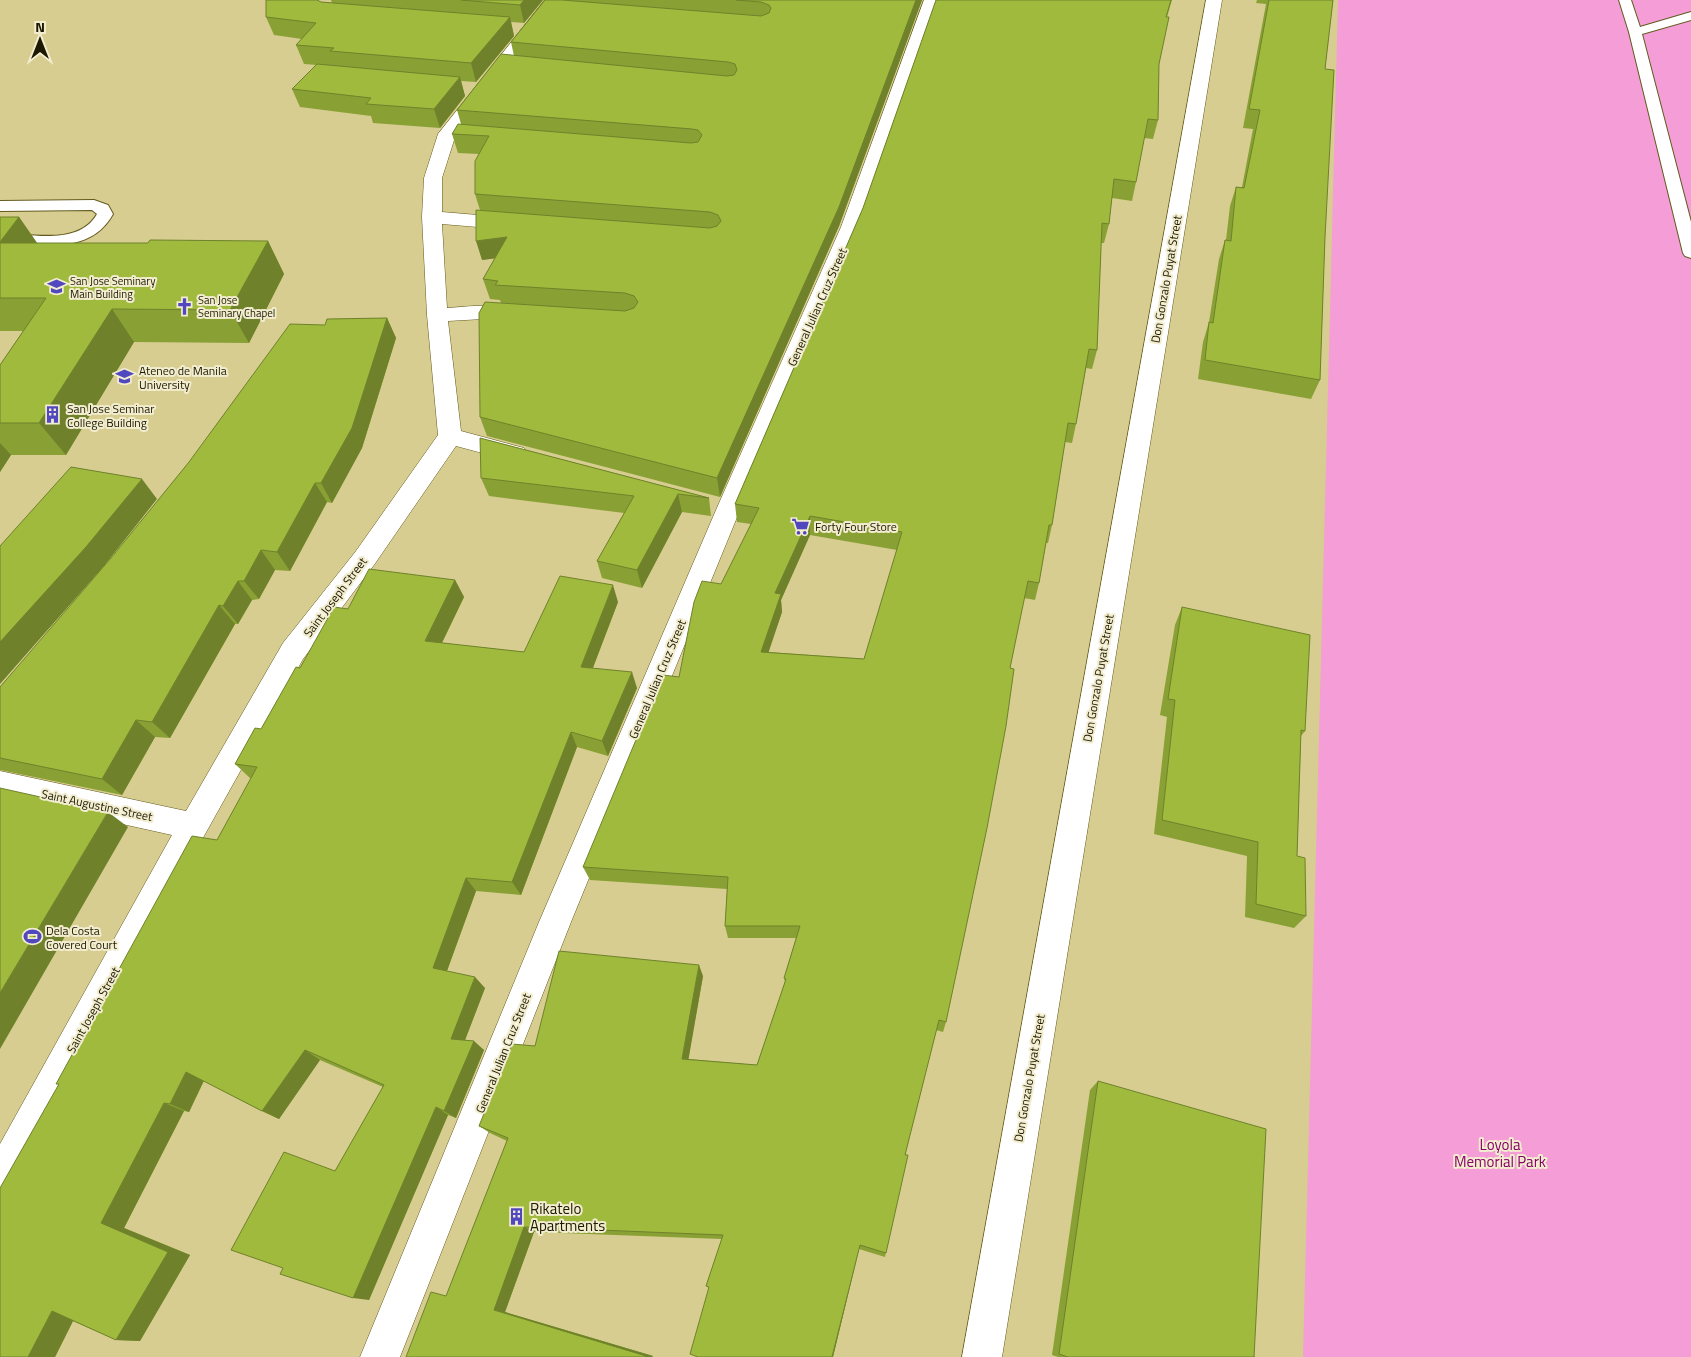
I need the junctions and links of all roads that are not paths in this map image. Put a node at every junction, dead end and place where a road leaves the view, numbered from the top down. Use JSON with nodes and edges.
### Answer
{"nodes":[{"id":1,"x":932,"y":0,"type":"edge"},
{"id":2,"x":1214,"y":0,"type":"edge"},
{"id":3,"x":1624,"y":0,"type":"edge"},
{"id":4,"x":555,"y":7,"type":"edge"},
{"id":5,"x":1691,"y":16,"type":"edge"},
{"id":6,"x":1635,"y":32,"type":"junction"},
{"id":7,"x":500,"y":66,"type":"junction"},
{"id":8,"x":522,"y":68,"type":"edge"},
{"id":9,"x":0,"y":206,"type":"edge"},
{"id":10,"x":432,"y":217,"type":"junction"},
{"id":11,"x":528,"y":225,"type":"edge"},
{"id":12,"x":0,"y":238,"type":"edge"},
{"id":13,"x":1691,"y":253,"type":"edge"},
{"id":14,"x":437,"y":315,"type":"junction"},
{"id":15,"x":542,"y":315,"type":"edge"},
{"id":16,"x":450,"y":436,"type":"junction"},
{"id":17,"x":538,"y":460,"type":"edge"},
{"id":18,"x":0,"y":784,"type":"edge"},
{"id":19,"x":193,"y":826,"type":"junction"},
{"id":20,"x":0,"y":1180,"type":"edge"},
{"id":21,"x":380,"y":1357,"type":"edge"},
{"id":22,"x":982,"y":1357,"type":"edge"}],
"edges":[{"from":1,"to":21,"type":"street","name":"General Julian Cruz Street"},
{"from":2,"to":22,"type":"street","name":"Don Gonzalo Puyat Street"},
{"from":3,"to":6,"type":"lane"},
{"from":4,"to":7,"type":"street"},
{"from":5,"to":6,"type":"lane"},
{"from":6,"to":13,"type":"lane"},
{"from":7,"to":8,"type":"street"},
{"from":7,"to":10,"type":"street"},
{"from":9,"to":12,"type":"lane"},
{"from":10,"to":11,"type":"street"},
{"from":10,"to":14,"type":"street"},
{"from":14,"to":15,"type":"street"},
{"from":14,"to":16,"type":"street"},
{"from":16,"to":17,"type":"street"},
{"from":16,"to":19,"type":"street","name":"Saint Joseph Street"},
{"from":18,"to":19,"type":"street","name":"Saint Augustine Street"},
{"from":19,"to":20,"type":"street","name":"Saint Joseph Street"}]}
